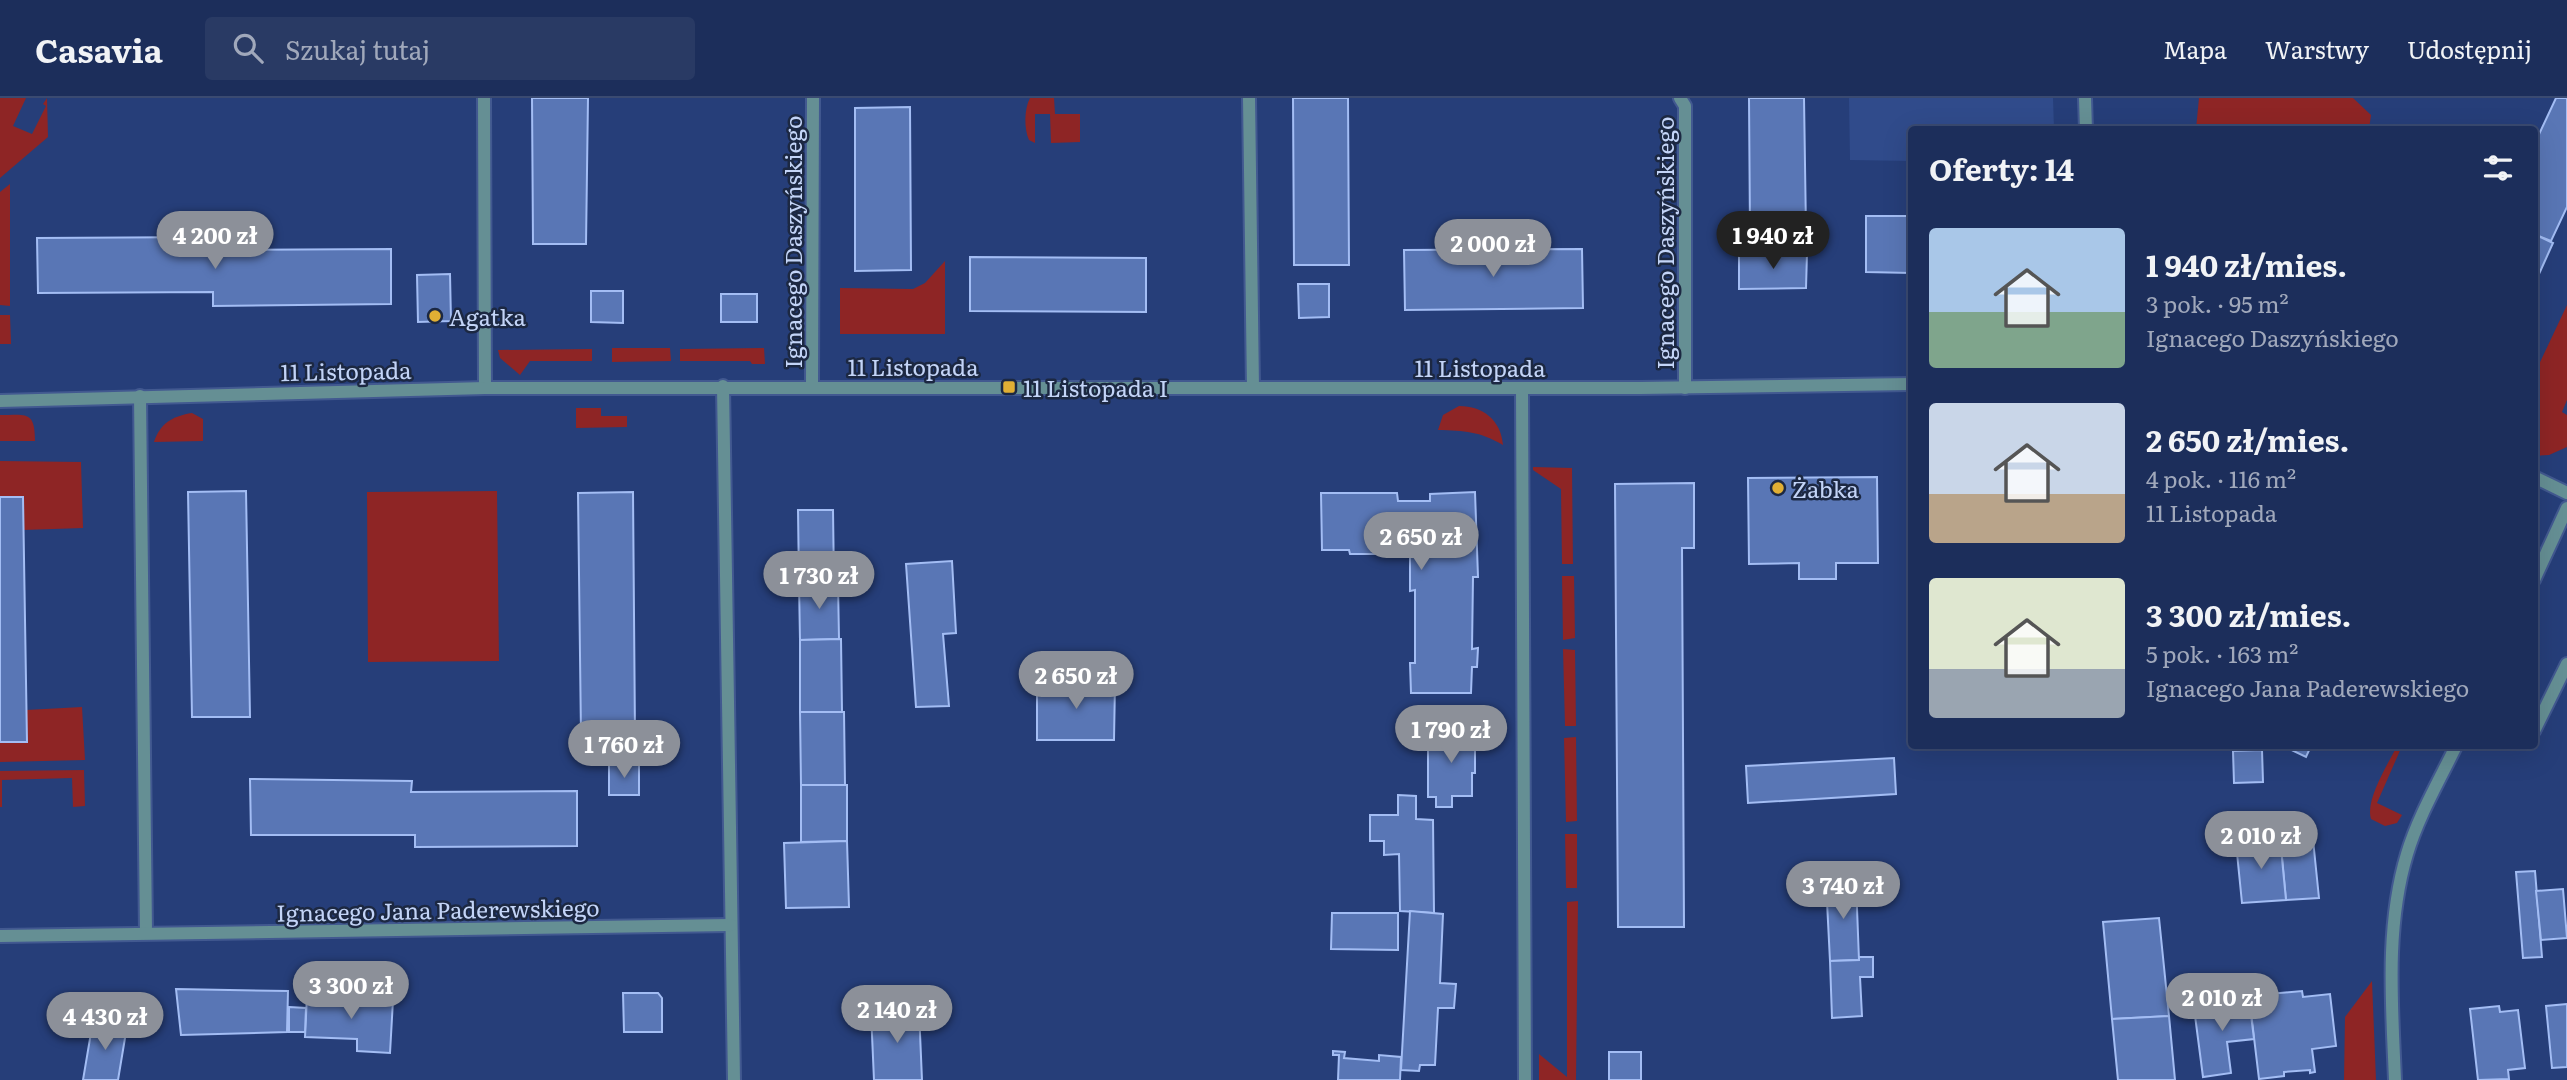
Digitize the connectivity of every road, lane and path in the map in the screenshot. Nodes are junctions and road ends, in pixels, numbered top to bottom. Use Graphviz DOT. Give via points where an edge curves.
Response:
graph roads {
  1 [pos="485,98"];
  2 [pos="813,98"];
  3 [pos="1249,98"];
  4 [pos="1680,98"];
  5 [pos="2085,98"];
  6 [pos="2085,126"];
  7 [pos="1908,384"];
  8 [pos="723,386"];
  9 [pos="813,386"];
  10 [pos="485,388"];
  11 [pos="1253,388"];
  12 [pos="1522,388"];
  13 [pos="1685,388"];
  14 [pos="140,396"];
  15 [pos="0,401"];
  16 [pos="2538,479"];
  17 [pos="2567,493"];
  18 [pos="2567,508"];
  19 [pos="2538,571"];
  20 [pos="2567,664"];
  21 [pos="2538,723"];
  22 [pos="2455,749"];
  23 [pos="732,925"];
  24 [pos="146,933"];
  25 [pos="0,936"];
  26 [pos="734,1080"];
  27 [pos="1525,1080"];
  28 [pos="2395,1080"];
  1 -- 10 [label="street"];
  2 -- 9 [label="street, Ignacego Daszyńskiego"];
  3 -- 11 [label="street"];
  4 -- 13 [label="street, Ignacego Daszyńskiego" via="1685,106"];
  5 -- 6 [label="street"];
  7 -- 13 [label="street, 11 Listopada"];
  8 -- 9 [label="street, 11 Listopada"];
  8 -- 10 [label="street, 11 Listopada"];
  8 -- 23 [label="street"];
  9 -- 11 [label="street, 11 Listopada"];
  10 -- 14 [label="street, 11 Listopada"];
  11 -- 12 [label="street, 11 Listopada"];
  12 -- 13 [label="street, 11 Listopada"];
  12 -- 27 [label="street"];
  14 -- 15 [label="street, 11 Listopada"];
  14 -- 24 [label="street"];
  16 -- 17 [label="street"];
  18 -- 19 [label="street"];
  20 -- 21 [label="street"];
  22 -- 28 [label="street" via="2418,826 2402,874 2391,970"];
  23 -- 24 [label="street, Ignacego Jana Paderewskiego"];
  23 -- 26 [label="street"];
  24 -- 25 [label="street, Ignacego Jana Paderewskiego"];
}
